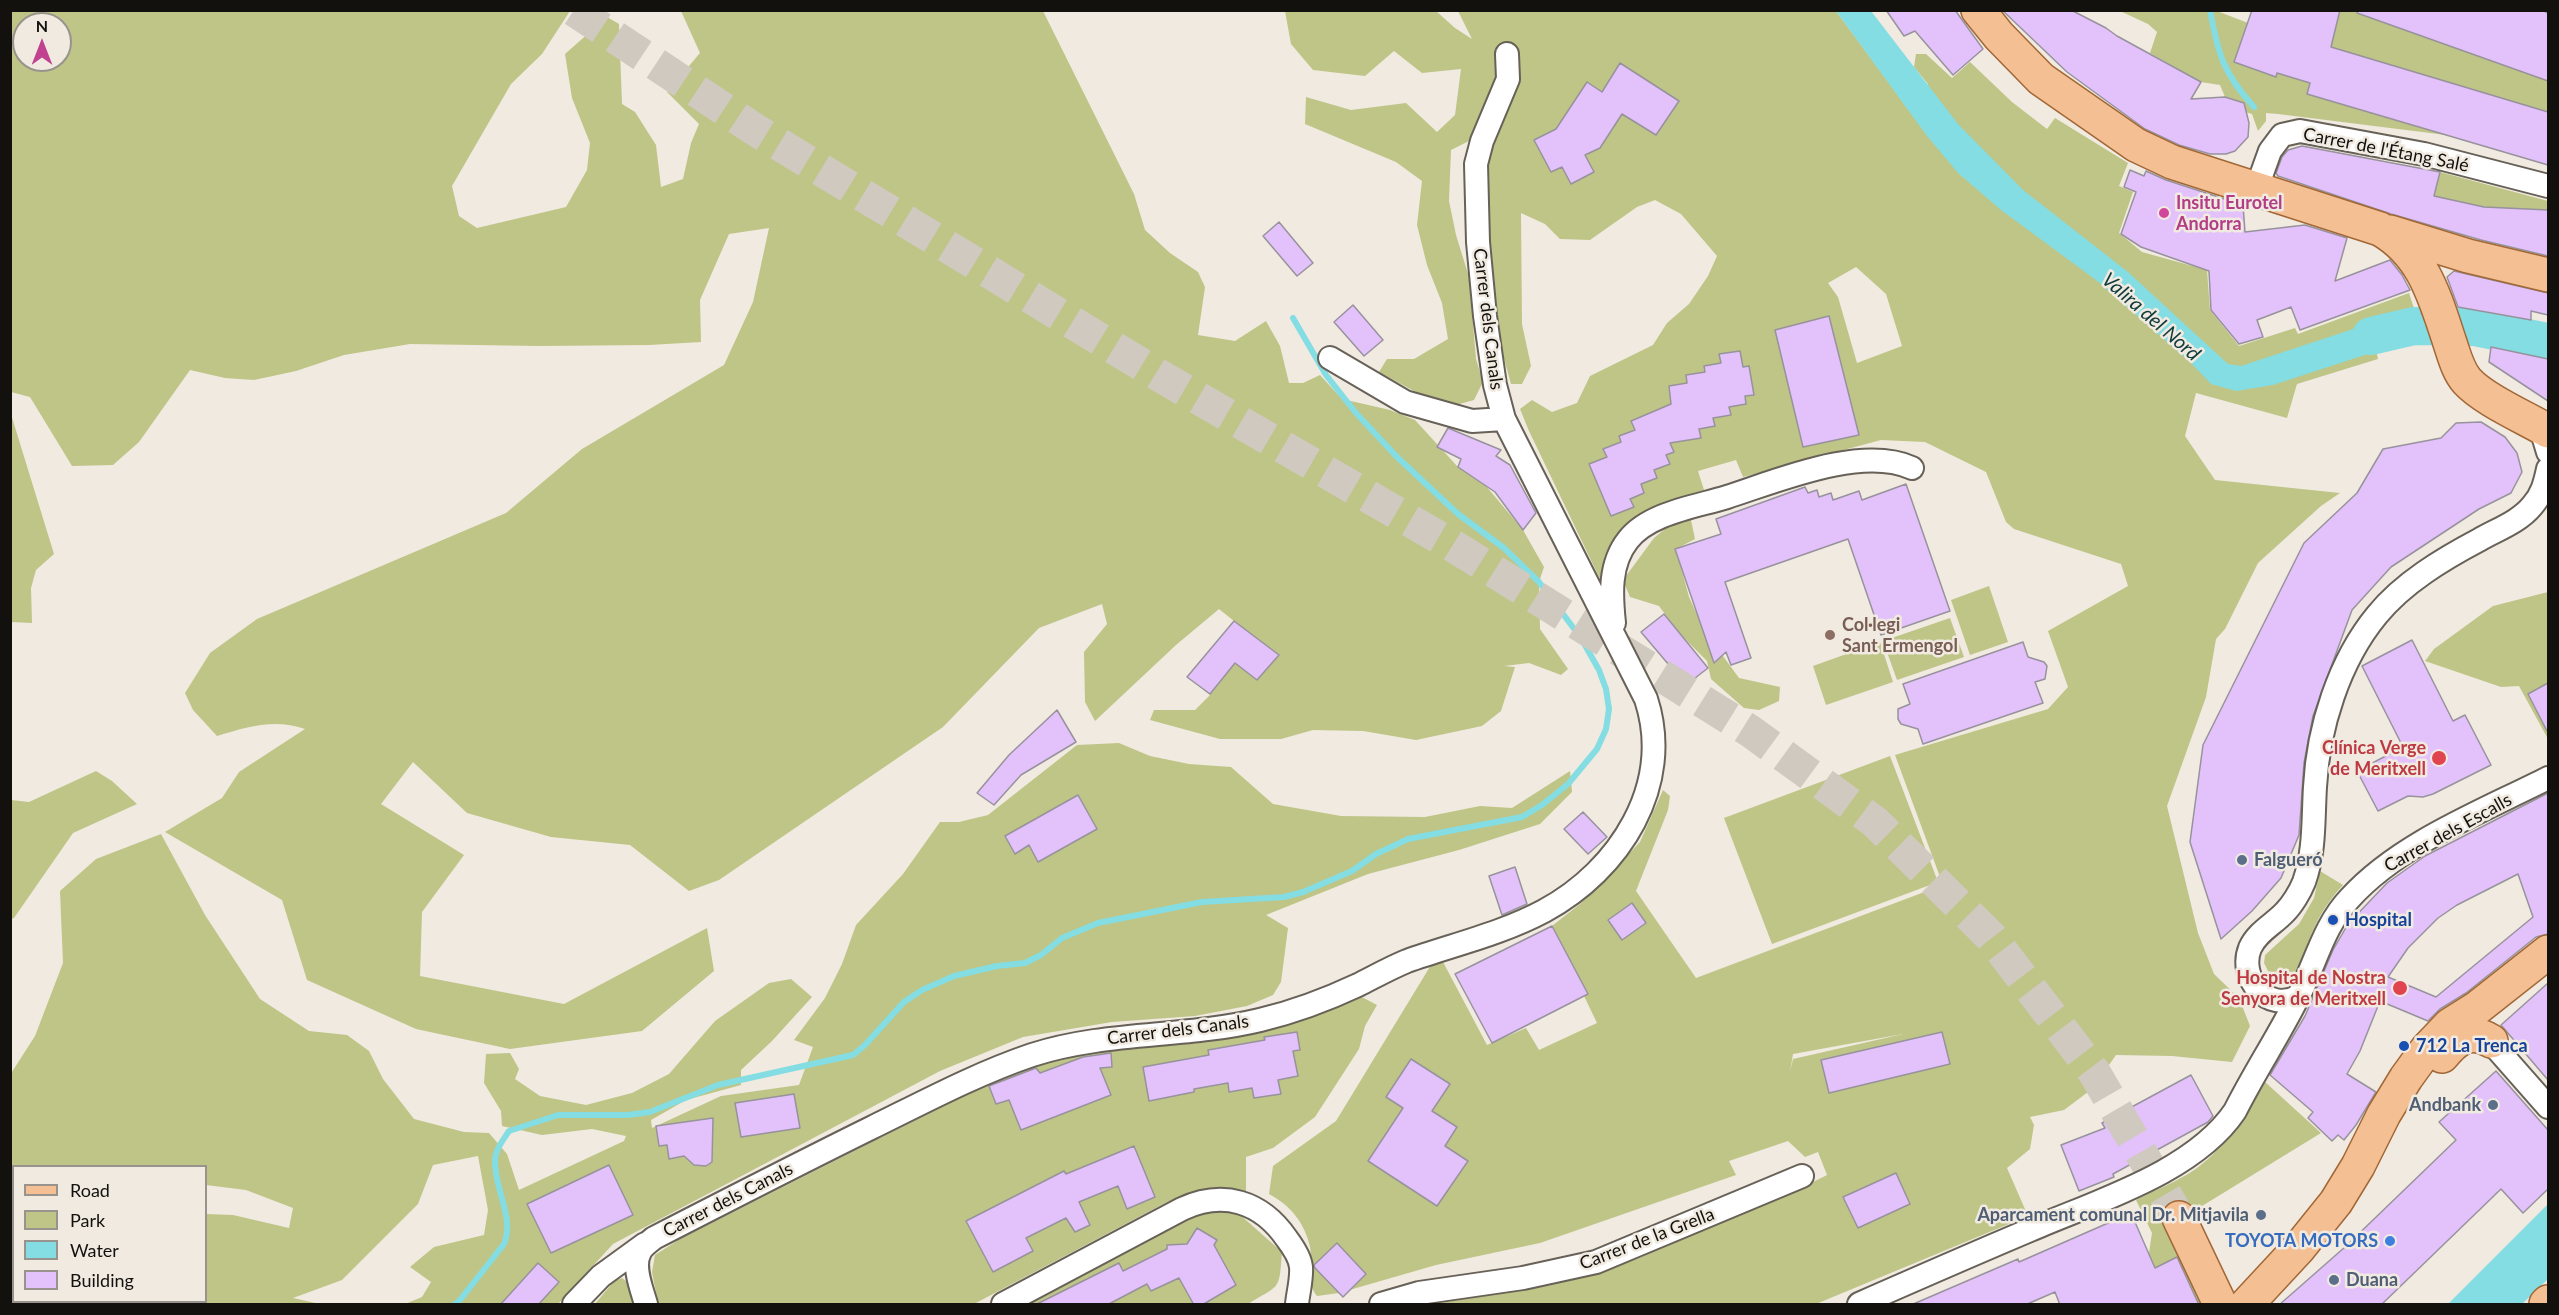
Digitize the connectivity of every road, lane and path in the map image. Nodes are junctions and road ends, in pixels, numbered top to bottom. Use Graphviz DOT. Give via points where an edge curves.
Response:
graph roads {
  1 [pos="1978,10"];
  2 [pos="1507,54"];
  3 [pos="2548,186"];
  4 [pos="2256,190"];
  5 [pos="2380,229"];
  6 [pos="2468,256"];
  7 [pos="2548,276"];
  8 [pos="2437,305"];
  9 [pos="1330,358"];
  10 [pos="1504,419"];
  11 [pos="2540,426"];
  12 [pos="2548,452"];
  13 [pos="1912,468"];
  14 [pos="2548,469"];
  15 [pos="1615,634"];
  16 [pos="2548,778"];
  17 [pos="2548,952"];
  18 [pos="2265,996"];
  19 [pos="2299,996"];
  20 [pos="2482,1026"];
  21 [pos="2249,1083"];
  22 [pos="2548,1107"];
  23 [pos="1802,1176"];
  24 [pos="2179,1218"];
  25 [pos="654,1238"];
  26 [pos="2245,1304"];
  27 [pos="574,1305"];
  28 [pos="646,1305"];
  29 [pos="1003,1305"];
  30 [pos="1297,1305"];
  31 [pos="1381,1305"];
  32 [pos="1859,1305"];
  1 -- 4 [label="main road" via="2041,79 2136,145 2172,162"];
  2 -- 10 [label="street, Carrer dels Canals" via="1508,79 1476,164 1485,316"];
  3 -- 4 [label="street, Carrer de l'Étang Salé" via="2424,154 2300,131 2282,135 2270,151"];
  4 -- 5 [label="main road"];
  5 -- 6 [label="main road"];
  5 -- 8 [label="main road" via="2408,249"];
  6 -- 7 [label="main road"];
  6 -- 8 [label="main road" via="2443,264 2433,280"];
  8 -- 11 [label="main road" via="2466,380"];
  9 -- 10 [label="street" via="1405,402 1472,421"];
  10 -- 15 [label="street, Carrer dels Canals"];
  11 -- 12 [label="street"];
  13 -- 15 [label="street, Carrer dels Canals" via="1896,461 1823,467 1791,474 1641,526 1627,541 1614,568 1611,595"];
  14 -- 18 [label="street" via="2540,495 2531,508 2437,564 2378,614 2356,645 2337,686 2319,748 2311,855 2303,882 2287,911 2250,948 2251,980"];
  15 -- 25 [label="street, Carrer dels Canals" via="1652,716 1655,747 1649,785 1637,819 1615,851 1584,883 1545,911 1404,963 1309,1006 1213,1028 1069,1044 1029,1056 958,1085"];
  16 -- 19 [label="street, Carrer dels Escalls" via="2429,839 2365,882 2333,920"];
  17 -- 20 [label="main road"];
  18 -- 19 [label="street" via="2276,1002 2289,1002"];
  18 -- 21 [label="street" via="2271,1011 2268,1041"];
  19 -- 21 [label="street, Carrer dels Escalls"];
  20 -- 22 [label="street"];
  20 -- 26 [label="main road" via="2450,1025 2427,1049 2384,1114 2337,1202"];
  21 -- 32 [label="street" via="2224,1127 2183,1161"];
  23 -- 31 [label="street, Carrer de la Grella" via="1596,1262 1523,1278 1419,1293"];
  24 -- 26 [label="main road"];
  25 -- 27 [label="street" via="601,1276"];
  25 -- 28 [label="street, Carrer dels Canals" via="640,1251 637,1261"];
  29 -- 30 [label="street" via="1198,1201 1222,1199 1246,1203 1263,1213 1285,1236 1301,1266"];
}
